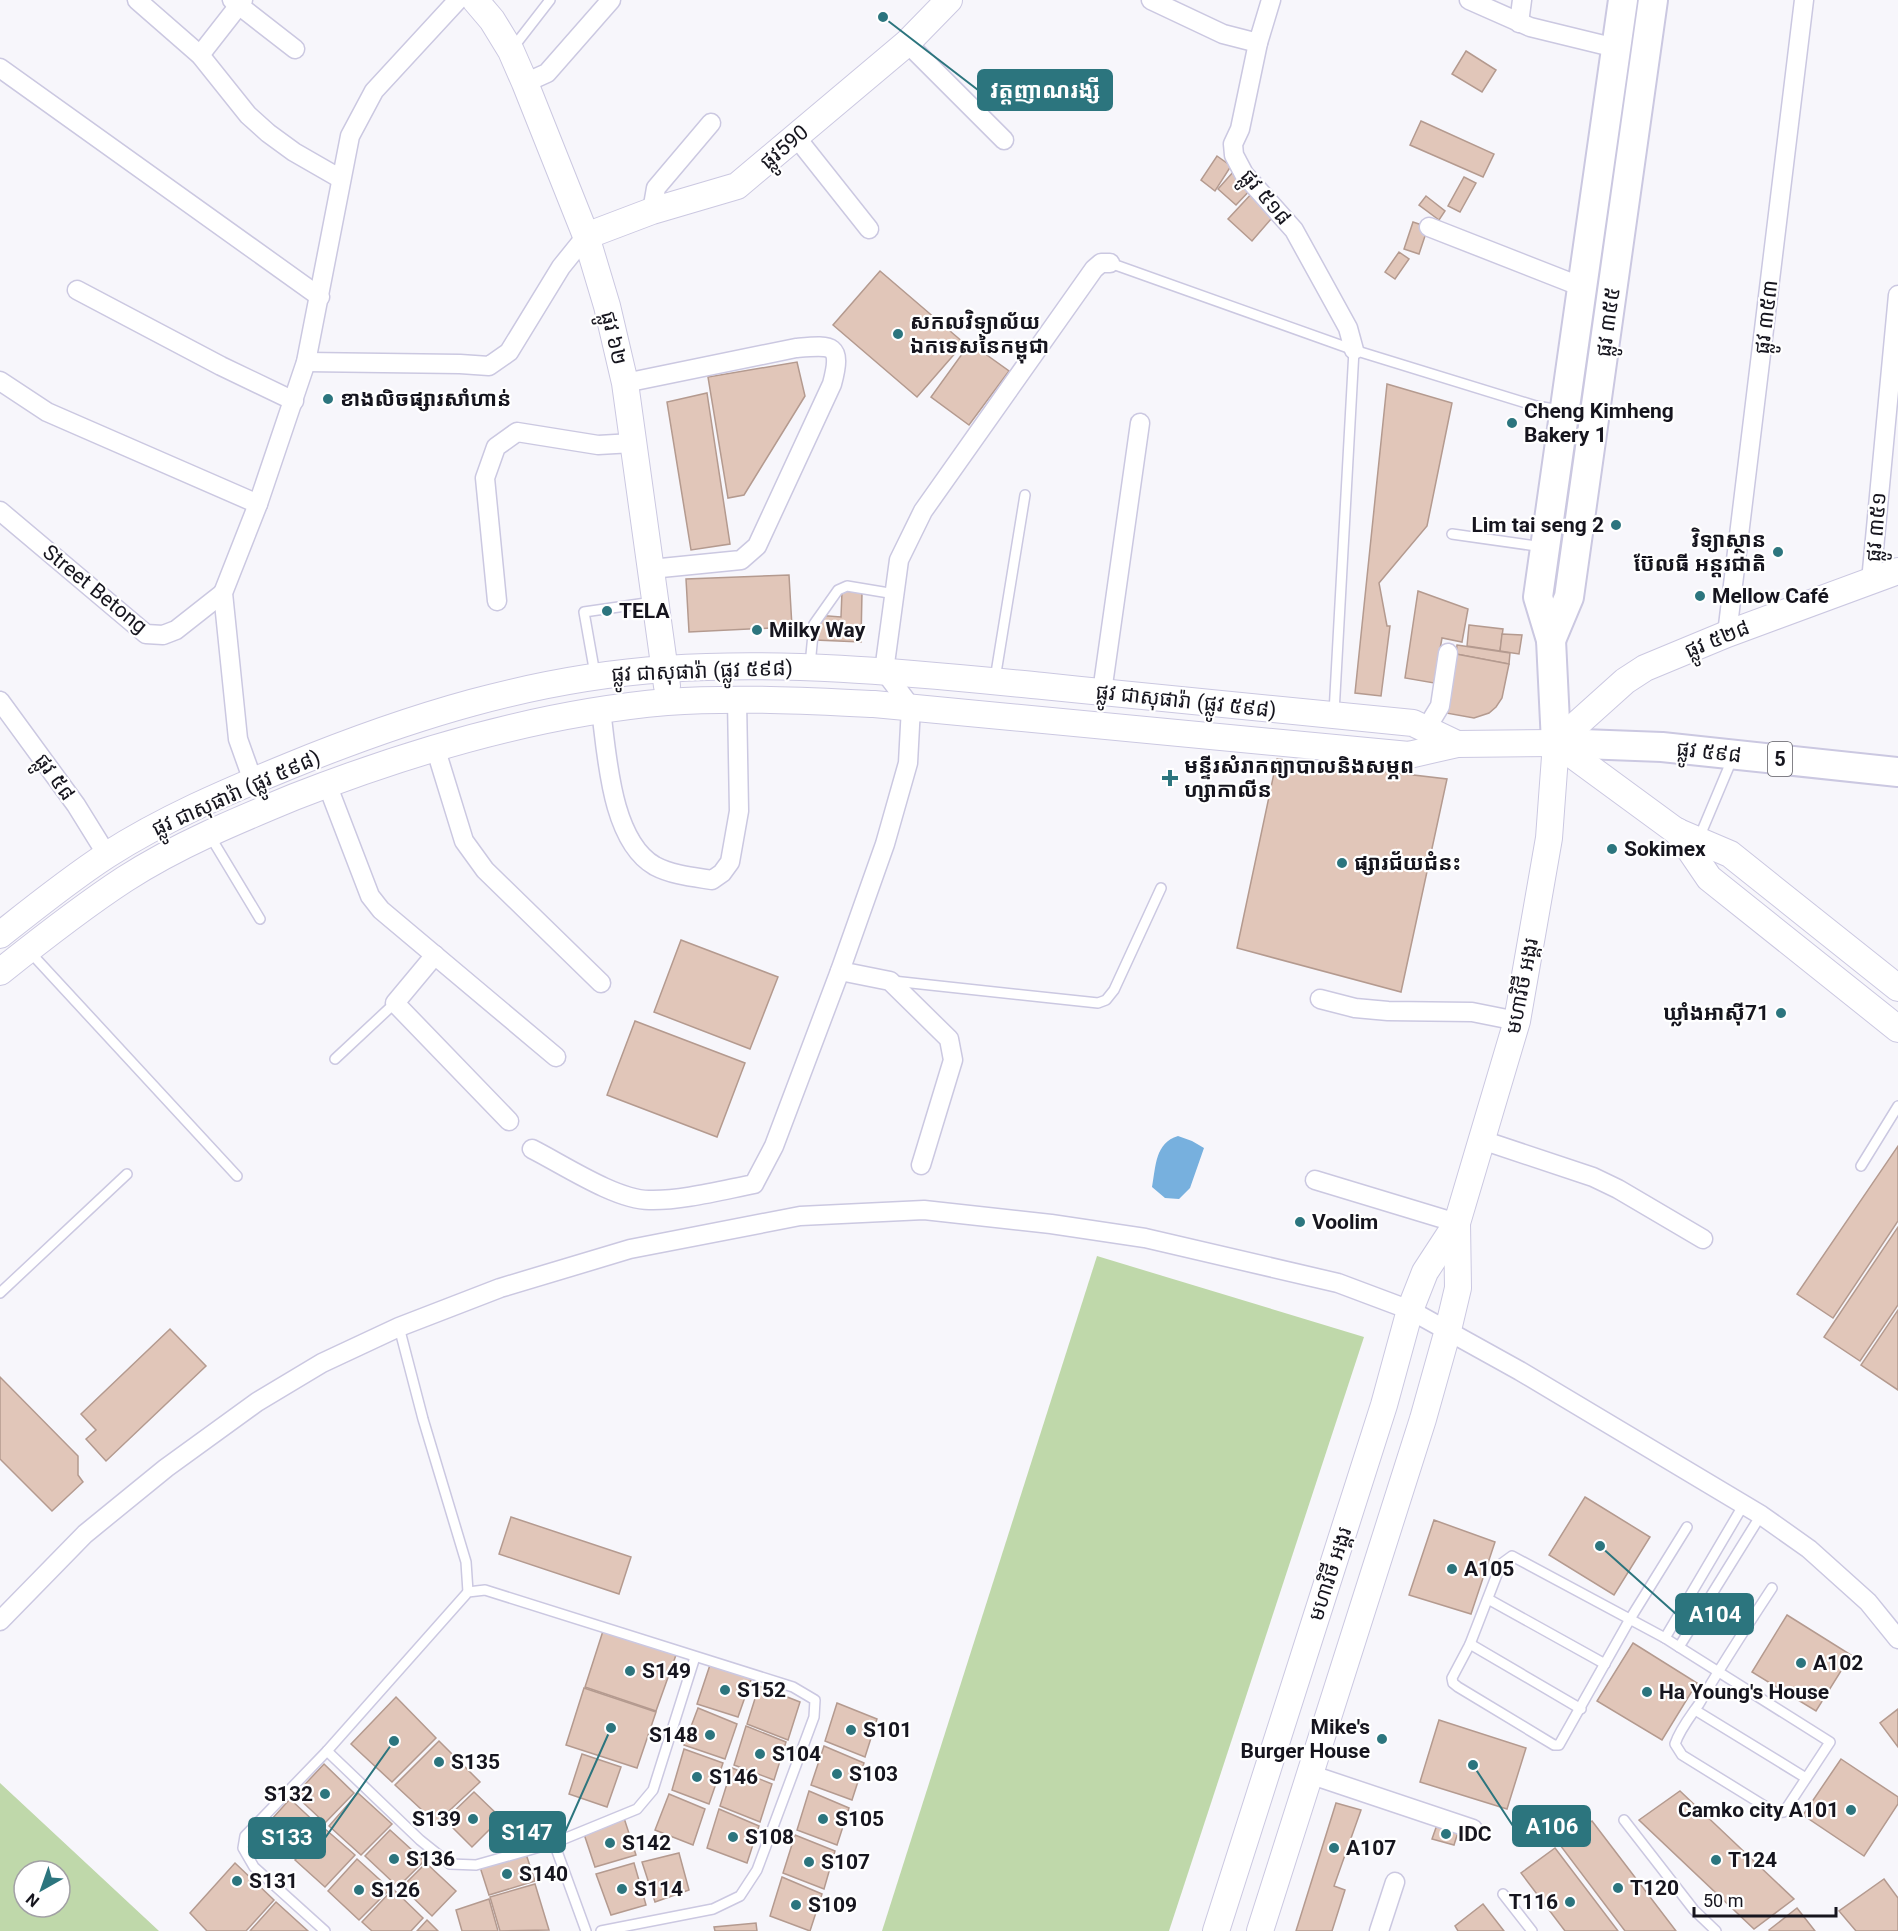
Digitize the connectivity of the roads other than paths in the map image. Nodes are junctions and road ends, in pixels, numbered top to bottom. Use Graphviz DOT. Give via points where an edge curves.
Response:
graph roads {
  1 [pos="137,0"];
  2 [pos="458,0"];
  3 [pos="475,0"];
  4 [pos="550,0"];
  5 [pos="611,0"];
  6 [pos="949,0"];
  7 [pos="1152,0"];
  8 [pos="1270,0"];
  9 [pos="1469,0"];
  10 [pos="1522,0"];
  11 [pos="1623,0"];
  12 [pos="1653,0"];
  13 [pos="1804,0"];
  14 [pos="237,2"];
  15 [pos="1519,23"];
  16 [pos="907,43"];
  17 [pos="1258,43"];
  18 [pos="1616,48"];
  19 [pos="295,49"];
  20 [pos="511,51"];
  21 [pos="200,55"];
  22 [pos="0,68"];
  23 [pos="525,83"];
  24 [pos="711,123"];
  25 [pos="796,137"];
  26 [pos="1004,140"];
  27 [pos="340,179"];
  28 [pos="652,211"];
  29 [pos="1429,227"];
  30 [pos="869,229"];
  31 [pos="585,236"];
  32 [pos="1110,263"];
  33 [pos="1582,287"];
  34 [pos="77,290"];
  35 [pos="1898,295"];
  36 [pos="320,297"];
  37 [pos="1354,351"];
  38 [pos="306,362"];
  39 [pos="0,381"];
  40 [pos="625,384"];
  41 [pos="294,401"];
  42 [pos="1564,410"];
  43 [pos="1140,423"];
  44 [pos="633,443"];
  45 [pos="1025,495"];
  46 [pos="258,504"];
  47 [pos="0,511"];
  48 [pos="1452,534"];
  49 [pos="1545,547"];
  50 [pos="651,569"];
  51 [pos="1898,571"];
  52 [pos="1871,581"];
  53 [pos="223,593"];
  54 [pos="895,594"];
  55 [pos="497,601"];
  56 [pos="656,602"];
  57 [pos="1727,634"];
  58 [pos="1551,640"];
  59 [pos="1448,653"];
  60 [pos="809,667"];
  61 [pos="665,669"];
  62 [pos="884,670"];
  63 [pos="596,676"];
  64 [pos="995,682"];
  65 [pos="1102,692"];
  66 [pos="737,700"];
  67 [pos="0,701"];
  68 [pos="668,702"];
  69 [pos="911,707"];
  70 [pos="601,710"];
  71 [pos="1334,715"];
  72 [pos="1426,729"];
  73 [pos="1556,743"];
  74 [pos="1457,744"];
  75 [pos="435,747"];
  76 [pos="1734,754"];
  77 [pos="1898,772"];
  78 [pos="253,781"];
  79 [pos="327,784"];
  80 [pos="208,834"];
  81 [pos="1688,836"];
  82 [pos="107,855"];
  83 [pos="1161,888"];
  84 [pos="260,919"];
  85 [pos="0,935"];
  86 [pos="28,950"];
  87 [pos="435,955"];
  88 [pos="840,971"];
  89 [pos="0,972"];
  90 [pos="890,981"];
  91 [pos="601,983"];
  92 [pos="1898,988"];
  93 [pos="1320,999"];
  94 [pos="395,1003"];
  95 [pos="1517,1021"];
  96 [pos="1898,1029"];
  97 [pos="556,1057"];
  98 [pos="335,1059"];
  99 [pos="1898,1106"];
  100 [pos="510,1121"];
  101 [pos="1482,1140"];
  102 [pos="532,1149"];
  103 [pos="921,1166"];
  104 [pos="1861,1166"];
  105 [pos="127,1174"];
  106 [pos="237,1176"];
  107 [pos="1315,1180"];
  108 [pos="1457,1223"];
  109 [pos="1703,1239"];
  110 [pos="0,1293"];
  111 [pos="1410,1310"];
  112 [pos="399,1327"];
  113 [pos="1448,1330"];
  114 [pos="1744,1504"];
  115 [pos="1761,1515"];
  116 [pos="1687,1527"];
  117 [pos="1772,1588"];
  118 [pos="468,1592"];
  119 [pos="1488,1599"];
  120 [pos="1630,1619"];
  121 [pos="0,1621"];
  122 [pos="1665,1638"];
  123 [pos="1898,1639"];
  124 [pos="1470,1644"];
  125 [pos="1679,1647"];
  126 [pos="695,1657"];
  127 [pos="1605,1664"];
  128 [pos="1719,1670"];
  129 [pos="1581,1709"];
  130 [pos="1695,1710"];
  131 [pos="327,1752"];
  132 [pos="1309,1774"];
  133 [pos="1806,1778"];
  134 [pos="1624,1820"];
  135 [pos="1473,1829"];
  136 [pos="554,1843"];
  137 [pos="1395,1882"];
  138 [pos="1503,1894"];
  139 [pos="325,1931"];
  140 [pos="586,1931"];
  141 [pos="601,1931"];
  142 [pos="1216,1931"];
  143 [pos="1260,1931"];
  144 [pos="1379,1931"];
  145 [pos="1532,1931"];
  146 [pos="1716,1931"];
  1 -- 21 [label="street"];
  2 -- 27 [label="street" via="374,91 350,136"];
  3 -- 20 [label="main road, ផ្លូវ ៦២"];
  4 -- 20 [label="lane"];
  5 -- 23 [label="street" via="547,73"];
  6 -- 16 [label="main road, ផ្លូវ590"];
  7 -- 17 [label="street" via="1223,34"];
  8 -- 17 [label="street, ផ្លូវ ៥១៨"];
  9 -- 15 [label="street"];
  10 -- 15 [label="street"];
  11 -- 18 [label="main road, ផ្លូវ ៣៥៥"];
  12 -- 58 [label="main road, ផ្លូវ ៣៥៥" via="1569,597"];
  13 -- 57 [label="street, ផ្លូវ ៣៥៣"];
  14 -- 19 [label="street"];
  14 -- 21 [label="street"];
  15 -- 18 [label="street"];
  16 -- 25 [label="main road, ផ្លូវ590"];
  16 -- 26 [label="street"];
  17 -- 37 [label="street, ផ្លូវ ៥១៨" via="1240,129 1233,144 1234,155 1244,174 1294,230 1348,328"];
  18 -- 33 [label="main road, ផ្លូវ ៣៥៥"];
  20 -- 23 [label="main road, ផ្លូវ ៦២"];
  21 -- 27 [label="street" via="248,115 268,133"];
  22 -- 36 [label="street"];
  23 -- 31 [label="main road, ផ្លូវ ៦២"];
  24 -- 28 [label="street" via="656,188"];
  25 -- 28 [label="main road, ផ្លូវ590" via="737,186"];
  25 -- 30 [label="street"];
  27 -- 36 [label="street"];
  28 -- 31 [label="main road, ផ្លូវ590"];
  29 -- 33 [label="street"];
  31 -- 38 [label="street" via="561,267 509,352 489,366"];
  31 -- 40 [label="main road, ផ្លូវ ៦២"];
  32 -- 37 [label="lane"];
  32 -- 54 [label="street" via="1101,263 1094,269 922,511 899,560"];
  33 -- 42 [label="main road, ផ្លូវ ៣៥៥"];
  34 -- 41 [label="street"];
  35 -- 52 [label="street, ផ្លូវ ៣៥១"];
  36 -- 38 [label="street"];
  37 -- 42 [label="lane" via="1536,406"];
  37 -- 71 [label="lane"];
  38 -- 41 [label="street"];
  39 -- 46 [label="street" via="47,411"];
  40 -- 44 [label="main road, ផ្លូវ ៦២"];
  40 -- 50 [label="street" via="824,345 836,353 838,362 832,384 757,546 741,560"];
  41 -- 46 [label="street"];
  42 -- 49 [label="main road, ផ្លូវ ៣៥៥"];
  43 -- 65 [label="street"];
  44 -- 50 [label="main road, ផ្លូវ ៦២"];
  44 -- 55 [label="street" via="598,445 516,432 496,447 485,478"];
  45 -- 64 [label="lane"];
  46 -- 53 [label="street"];
  47 -- 53 [label="street, Street Betong" via="146,634 163,635 176,630"];
  48 -- 49 [label="lane"];
  49 -- 58 [label="main road, ផ្លូវ ៣៥៥" via="1538,597"];
  50 -- 56 [label="main road, ផ្លូវ ៦២"];
  51 -- 52 [label="main road, ផ្លូវ ៥២៨"];
  52 -- 57 [label="main road, ផ្លូវ ៥២៨"];
  53 -- 78 [label="street" via="238,739"];
  54 -- 60 [label="lane" via="847,586 838,590 814,624"];
  54 -- 62 [label="street"];
  56 -- 61 [label="main road, ផ្លូវ ៦២"];
  56 -- 63 [label="lane" via="584,612"];
  57 -- 73 [label="main road, ផ្លូវ ៥២៨" via="1645,668"];
  58 -- 73 [label="main road, ផ្លូវ ៣៥៥"];
  59 -- 72 [label="street" via="1440,706"];
  60 -- 61 [label="main road, ផ្លូវ ជាសុផារ៉ា (ផ្លូវ ៥៩៨)"];
  60 -- 62 [label="main road, ផ្លូវ ជាសុផារ៉ា (ផ្លូវ ៥៩៨)"];
  61 -- 63 [label="main road, ផ្លូវ ជាសុផារ៉ា (ផ្លូវ ៥៩៨)"];
  61 -- 68 [label="main road, ផ្លូវ ៦២"];
  62 -- 64 [label="main road, ផ្លូវ ជាសុផារ៉ា (ផ្លូវ ៥៩៨)"];
  62 -- 69 [label="street"];
  63 -- 78 [label="main road, ផ្លូវ ជាសុផារ៉ា (ផ្លូវ ៥៩៨)" via="528,687 424,716"];
  64 -- 65 [label="main road, ផ្លូវ ជាសុផារ៉ា (ផ្លូវ ៥៩៨)"];
  65 -- 71 [label="main road, ផ្លូវ ជាសុផារ៉ា (ផ្លូវ ៥៩៨)"];
  66 -- 68 [label="main road, ផ្លូវ ជាសុផារ៉ា (ផ្លូវ ៥៩៨)"];
  66 -- 69 [label="main road, ផ្លូវ ជាសុផារ៉ា (ផ្លូវ ៥៩៨)"];
  66 -- 70 [label="street" via="739,811 730,862 712,880 679,875 654,865 627,837 608,764"];
  67 -- 82 [label="street, ផ្លូវ ៥៨" via="76,805"];
  68 -- 70 [label="main road, ផ្លូវ ជាសុផារ៉ា (ផ្លូវ ៥៩៨)"];
  69 -- 74 [label="main road, ផ្លូវ ជាសុផារ៉ា (ផ្លូវ ៥៩៨)" via="1409,755"];
  69 -- 88 [label="street" via="908,763 885,844"];
  70 -- 75 [label="main road, ផ្លូវ ជាសុផារ៉ា (ផ្លូវ ៥៩៨)" via="536,721"];
  71 -- 72 [label="main road, ផ្លូវ ជាសុផារ៉ា (ផ្លូវ ៥៩៨)" via="1413,723"];
  72 -- 74 [label="main road, ផ្លូវ ជាសុផារ៉ា (ផ្លូវ ៥៩៨)"];
  73 -- 74 [label="main road, ផ្លូវ ជាសុផារ៉ា (ផ្លូវ ៥៩៨)"];
  73 -- 76 [label="main road, ផ្លូវ ៥៩៨ / 5"];
  73 -- 81 [label="main road"];
  73 -- 95 [label="main road, មហាវិថី អង្គរ" via="1549,838"];
  75 -- 79 [label="main road, ផ្លូវ ជាសុផារ៉ា (ផ្លូវ ៥៩៨)"];
  75 -- 91 [label="street" via="464,841 485,870"];
  76 -- 77 [label="main road, ផ្លូវ ៥៩៨ / 5"];
  76 -- 81 [label="lane"];
  78 -- 82 [label="main road, ផ្លូវ ជាសុផារ៉ា (ផ្លូវ ៥៩៨)" via="164,822"];
  79 -- 80 [label="main road, ផ្លូវ ជាសុផារ៉ា (ផ្លូវ ៥៩៨)"];
  79 -- 87 [label="street" via="370,896"];
  80 -- 84 [label="lane"];
  80 -- 86 [label="main road, ផ្លូវ ជាសុផារ៉ា (ផ្លូវ ៥៩៨)" via="124,880"];
  81 -- 92 [label="main road" via="1730,854"];
  81 -- 96 [label="main road" via="1709,878"];
  82 -- 85 [label="main road, ផ្លូវ ជាសុផារ៉ា (ផ្លូវ ៥៩៨)"];
  83 -- 90 [label="lane" via="1114,990 1098,1003"];
  86 -- 89 [label="main road, ផ្លូវ ជាសុផារ៉ា (ផ្លូវ ៥៩៨)"];
  86 -- 106 [label="lane"];
  87 -- 94 [label="street"];
  87 -- 97 [label="street"];
  88 -- 90 [label="street"];
  88 -- 102 [label="street" via="774,1146 754,1184 648,1201 619,1194"];
  90 -- 103 [label="street" via="949,1039 953,1060"];
  93 -- 95 [label="street" via="1355,1008 1472,1012"];
  94 -- 98 [label="lane"];
  94 -- 100 [label="street"];
  95 -- 101 [label="main road, មហាវិថី អង្គរ"];
  99 -- 104 [label="lane"];
  101 -- 108 [label="main road, មហាវិថី អង្គរ"];
  101 -- 109 [label="street" via="1593,1177"];
  105 -- 110 [label="lane"];
  107 -- 108 [label="street"];
  108 -- 111 [label="main road, មហាវិថី អង្គរ" via="1425,1272"];
  108 -- 113 [label="main road, មហាវិថី អង្គរ" via="1458,1288"];
  111 -- 112 [label="street" via="1338,1283 1145,1238 924,1210 800,1216 630,1249 500,1288"];
  111 -- 113 [label="street"];
  111 -- 142 [label="main road, មហាវិថី អង្គរ" via="1384,1405"];
  112 -- 118 [label="lane" via="466,1562"];
  112 -- 121 [label="street" via="322,1363 257,1402 166,1468 85,1534"];
  113 -- 114 [label="street"];
  113 -- 132 [label="main road, មហាវិថី អង្គរ"];
  114 -- 115 [label="street"];
  114 -- 122 [label="lane"];
  115 -- 123 [label="street" via="1809,1548 1869,1602"];
  115 -- 125 [label="lane"];
  116 -- 120 [label="lane"];
  117 -- 128 [label="lane"];
  118 -- 126 [label="lane" via="485,1590"];
  118 -- 131 [label="lane"];
  119 -- 120 [label="lane" via="1501,1564 1512,1556"];
  119 -- 124 [label="lane"];
  119 -- 127 [label="lane"];
  120 -- 122 [label="lane"];
  120 -- 127 [label="lane"];
  122 -- 125 [label="lane"];
  124 -- 129 [label="lane"];
  124 -- 129 [label="lane" via="1453,1683 1554,1745 1559,1745"];
  125 -- 128 [label="lane"];
  126 -- 136 [label="lane" via="653,1790 637,1809"];
  126 -- 141 [label="lane" via="793,1687 815,1700 814,1717 757,1870 740,1896 713,1909"];
  127 -- 129 [label="lane"];
  128 -- 130 [label="lane"];
  128 -- 133 [label="lane" via="1830,1742"];
  130 -- 133 [label="lane"];
  130 -- 133 [label="lane" via="1678,1734 1676,1744 1682,1755 1766,1808 1784,1812"];
  131 -- 136 [label="lane" via="450,1864 476,1864"];
  131 -- 139 [label="lane" via="245,1836 243,1848 254,1867"];
  132 -- 135 [label="street"];
  132 -- 143 [label="main road, មហាវិថី អង្គរ"];
  134 -- 146 [label="lane" via="1694,1910"];
  136 -- 140 [label="lane"];
  137 -- 144 [label="street"];
  138 -- 145 [label="lane"];
}
